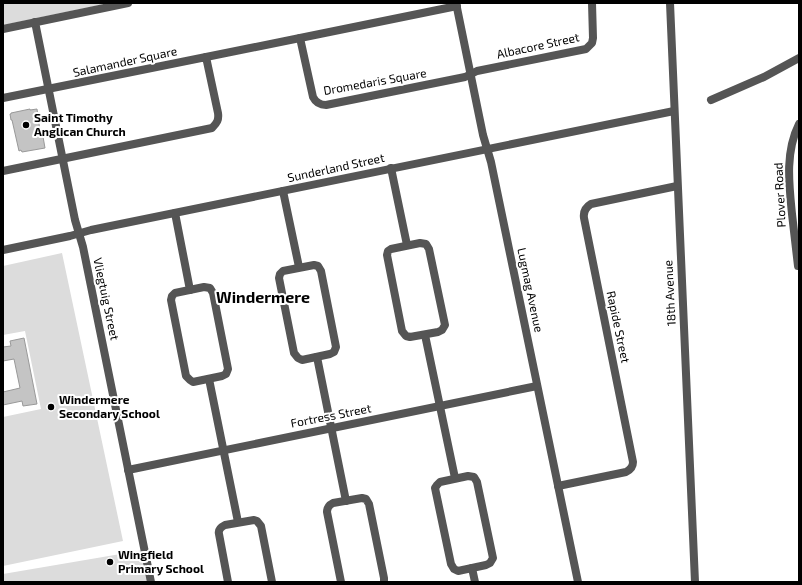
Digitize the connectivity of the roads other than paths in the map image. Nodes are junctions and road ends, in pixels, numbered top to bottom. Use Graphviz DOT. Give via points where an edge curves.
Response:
graph roads {
  1 [pos="128,3"];
  2 [pos="592,3"];
  3 [pos="670,3"];
  4 [pos="456,4"];
  5 [pos="34,22"];
  6 [pos="3,29"];
  7 [pos="300,38"];
  8 [pos="206,57"];
  9 [pos="799,58"];
  10 [pos="471,74"];
  11 [pos="48,90"];
  12 [pos="3,98"];
  13 [pos="711,100"];
  14 [pos="674,111"];
  15 [pos="799,124"];
  16 [pos="487,149"];
  17 [pos="62,159"];
  18 [pos="392,168"];
  19 [pos="3,171"];
  20 [pos="677,186"];
  21 [pos="283,191"];
  22 [pos="175,213"];
  23 [pos="79,234"];
  24 [pos="407,245"];
  25 [pos="3,250"];
  26 [pos="798,266"];
  27 [pos="298,268"];
  28 [pos="190,290"];
  29 [pos="425,335"];
  30 [pos="317,357"];
  31 [pos="209,379"];
  32 [pos="537,386"];
  33 [pos="440,406"];
  34 [pos="332,428"];
  35 [pos="223,450"];
  36 [pos="128,470"];
  37 [pos="455,478"];
  38 [pos="558,486"];
  39 [pos="346,500"];
  40 [pos="238,522"];
  41 [pos="472,568"];
  42 [pos="151,582"];
  43 [pos="228,582"];
  44 [pos="272,582"];
  45 [pos="341,582"];
  46 [pos="384,582"];
  47 [pos="475,582"];
  48 [pos="578,582"];
  49 [pos="695,582"];
  1 -- 5 [label="street"];
  2 -- 10 [label="street, Albacore Street" via="593,41 586,49"];
  3 -- 14 [label="street, 18th Avenue"];
  4 -- 7 [label="street"];
  4 -- 10 [label="street, Lugmag Avenue"];
  5 -- 6 [label="street"];
  5 -- 11 [label="street, Vliegtuig Street"];
  7 -- 8 [label="street, Salamander Square"];
  7 -- 10 [label="street, Dromedaris Square" via="313,97 322,105"];
  8 -- 11 [label="street, Salamander Square"];
  8 -- 17 [label="street" via="218,113 217,123 212,128"];
  9 -- 13 [label="street" via="764,77"];
  10 -- 16 [label="street, Lugmag Avenue"];
  11 -- 12 [label="street, Salamander Square"];
  11 -- 17 [label="street, Vliegtuig Street"];
  14 -- 16 [label="street, Sunderland Street"];
  14 -- 20 [label="street, 18th Avenue"];
  15 -- 26 [label="street, Plover Road" via="792,142 789,173"];
  16 -- 18 [label="street, Sunderland Street"];
  16 -- 32 [label="street, Lugmag Avenue" via="492,162"];
  17 -- 19 [label="street"];
  17 -- 23 [label="street, Vliegtuig Street"];
  18 -- 21 [label="street, Sunderland Street"];
  18 -- 24 [label="street"];
  20 -- 38 [label="street, Rapide Street" via="591,204 584,212 633,462 630,470 626,472"];
  20 -- 49 [label="street, 18th Avenue"];
  21 -- 22 [label="street, Sunderland Street"];
  21 -- 27 [label="street"];
  22 -- 23 [label="street, Sunderland Street"];
  22 -- 28 [label="street"];
  23 -- 25 [label="street, Sunderland Street"];
  23 -- 36 [label="street, Vliegtuig Street"];
  24 -- 29 [label="street" via="422,243 429,247 444,327 440,331"];
  24 -- 29 [label="street" via="392,249 387,257 403,333 410,337"];
  27 -- 30 [label="street" via="283,271 279,278 291,339 294,353 298,358 304,360"];
  27 -- 30 [label="street" via="314,265 321,271 336,347 332,353"];
  28 -- 31 [label="street" via="175,293 171,300 186,376 193,382"];
  28 -- 31 [label="street" via="206,287 213,293 228,369 224,376"];
  29 -- 33 [label="street"];
  30 -- 34 [label="street"];
  31 -- 35 [label="street"];
  32 -- 33 [label="street, Fortress Street"];
  32 -- 38 [label="street, Lugmag Avenue"];
  33 -- 34 [label="street, Fortress Street"];
  33 -- 37 [label="street"];
  34 -- 35 [label="street, Fortress Street"];
  34 -- 39 [label="street"];
  35 -- 36 [label="street, Fortress Street"];
  35 -- 40 [label="street"];
  36 -- 42 [label="street, Vliegtuig Street"];
  37 -- 41 [label="street" via="440,482 435,490 451,566 458,571"];
  37 -- 41 [label="street" via="470,476 477,480 493,556 488,564"];
  38 -- 48 [label="street, Lugmag Avenue"];
  39 -- 45 [label="street" via="331,504 327,510"];
  39 -- 46 [label="street" via="362,498 368,502"];
  40 -- 43 [label="street" via="223,526 219,532"];
  40 -- 44 [label="street" via="254,520 260,524"];
  41 -- 47 [label="street"];
}
